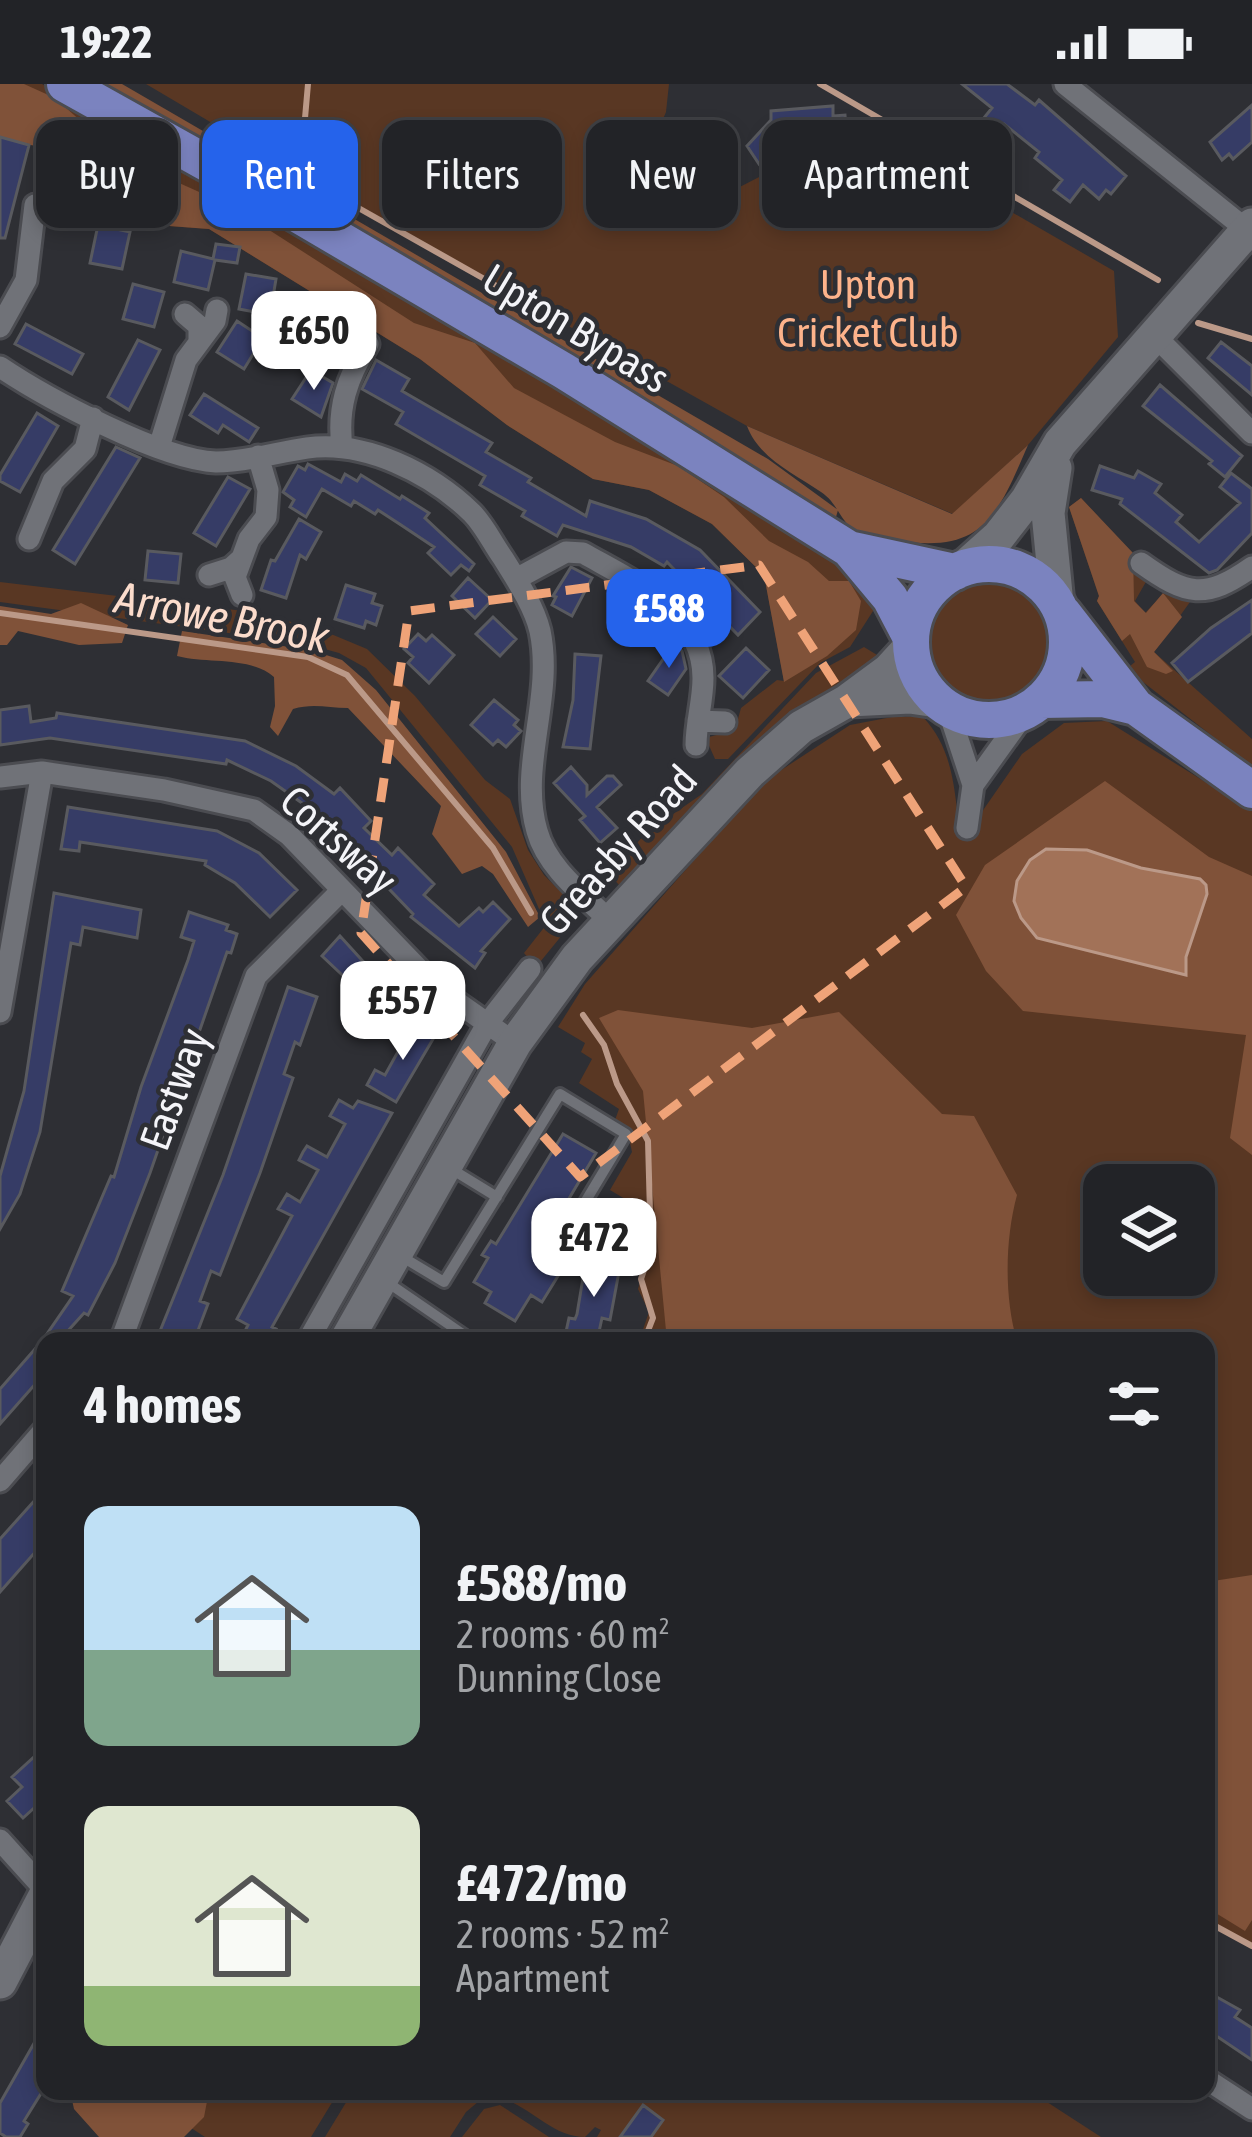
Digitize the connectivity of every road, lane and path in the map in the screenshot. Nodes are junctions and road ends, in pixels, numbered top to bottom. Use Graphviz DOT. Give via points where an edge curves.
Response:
graph roads {
  1 [pos="65,84"];
  2 [pos="1065,84"];
  3 [pos="35,205"];
  4 [pos="1249,228"];
  5 [pos="217,310"];
  6 [pos="185,314"];
  7 [pos="0,327"];
  8 [pos="1154,335"];
  9 [pos="199,341"];
  10 [pos="368,344"];
  11 [pos="0,367"];
  12 [pos="93,418"];
  13 [pos="1252,433"];
  14 [pos="1060,443"];
  15 [pos="159,447"];
  16 [pos="342,447"];
  17 [pos="258,456"];
  18 [pos="29,539"];
  19 [pos="849,550"];
  20 [pos="242,558"];
  21 [pos="1142,563"];
  22 [pos="1252,567"];
  23 [pos="959,571"];
  24 [pos="209,575"];
  25 [pos="516,579"];
  26 [pos="242,595"];
  27 [pos="1059,607"];
  28 [pos="911,642"];
  29 [pos="847,701"];
  30 [pos="943,705"];
  31 [pos="1034,705"];
  32 [pos="1136,707"];
  33 [pos="698,721"];
  34 [pos="725,722"];
  35 [pos="696,746"];
  36 [pos="42,772"];
  37 [pos="0,778"];
  38 [pos="973,785"];
  39 [pos="1252,790"];
  40 [pos="967,828"];
  41 [pos="341,890"];
  42 [pos="611,922"];
  43 [pos="530,969"];
  44 [pos="0,1012"];
  45 [pos="501,1033"];
  46 [pos="446,1165"];
  47 [pos="496,1197"];
  48 [pos="564,1237"];
  49 [pos="388,1265"];
  50 [pos="124,1332"];
  51 [pos="314,1332"];
  52 [pos="351,1332"];
  53 [pos="463,1332"];
  54 [pos="36,1439"];
  55 [pos="0,1481"];
  56 [pos="0,1840"];
  57 [pos="36,1882"];
  58 [pos="36,1911"];
  59 [pos="0,1982"];
  60 [pos="1215,2085"];
  61 [pos="1252,2109"];
  1 -- 19 [label="main road, Upton Bypass" via="564,371"];
  2 -- 4 [label="street"];
  3 -- 7 [label="street" via="26,280"];
  4 -- 8 [label="main road"];
  5 -- 9 [label="street"];
  6 -- 9 [label="street" via="199,326"];
  8 -- 13 [label="street"];
  8 -- 14 [label="main road"];
  9 -- 15 [label="street"];
  10 -- 16 [label="street" via="347,383 338,420"];
  11 -- 12 [label="street"];
  12 -- 15 [label="street"];
  12 -- 18 [label="street" via="85,449 53,481"];
  14 -- 23 [label="main road" via="1013,518"];
  14 -- 27 [label="main road" via="1048,513"];
  15 -- 17 [label="street" via="215,462"];
  16 -- 17 [label="street"];
  16 -- 25 [label="street" via="416,472 474,514"];
  17 -- 20 [label="street" via="266,517"];
  19 -- 23 [label="main road, Upton Bypass"];
  19 -- 28 [label="main road, Upton Bypass" via="890,598"];
  20 -- 24 [label="street"];
  20 -- 26 [label="street" via="235,577"];
  21 -- 22 [label="street" via="1183,589 1206,592"];
  23 -- 27 [label="main road" via="1006,566"];
  23 -- 28 [label="main road" via="924,600"];
  25 -- 33 [label="street" via="566,552 583,553 668,606 699,653"];
  25 -- 42 [label="street" via="540,630 543,688 530,791 537,835 560,872"];
  27 -- 31 [label="main road" via="1066,658"];
  27 -- 32 [label="main road"];
  28 -- 29 [label="main road, Greasby Road"];
  28 -- 30 [label="main road" via="919,676"];
  29 -- 30 [label="main road, Greasby Road" via="910,697"];
  29 -- 42 [label="main road, Greasby Road" via="801,727 750,772"];
  30 -- 31 [label="main road" via="988,720"];
  30 -- 38 [label="street"];
  31 -- 32 [label="main road" via="1102,699"];
  31 -- 38 [label="street"];
  32 -- 39 [label="main road"];
  33 -- 34 [label="street"];
  33 -- 35 [label="street"];
  36 -- 37 [label="street, Cortsway"];
  36 -- 41 [label="street, Cortsway" via="254,810"];
  36 -- 44 [label="street"];
  38 -- 40 [label="street"];
  41 -- 45 [label="street, Cortsway" via="437,988"];
  41 -- 50 [label="street, Eastway" via="256,976"];
  42 -- 45 [label="main road, Greasby Road"];
  43 -- 45 [label="street, Greasby Road"];
  45 -- 46 [label="main road, Greasby Road"];
  45 -- 51 [label="street, Greasby Road"];
  46 -- 47 [label="lane"];
  46 -- 49 [label="main road, Greasby Road"];
  47 -- 48 [label="lane" via="560,1094 626,1134"];
  47 -- 49 [label="lane" via="444,1282"];
  49 -- 52 [label="main road, Greasby Road"];
  49 -- 53 [label="lane"];
  54 -- 55 [label="street"];
  56 -- 57 [label="street"];
  58 -- 59 [label="main road"];
  60 -- 61 [label="street"];
}
